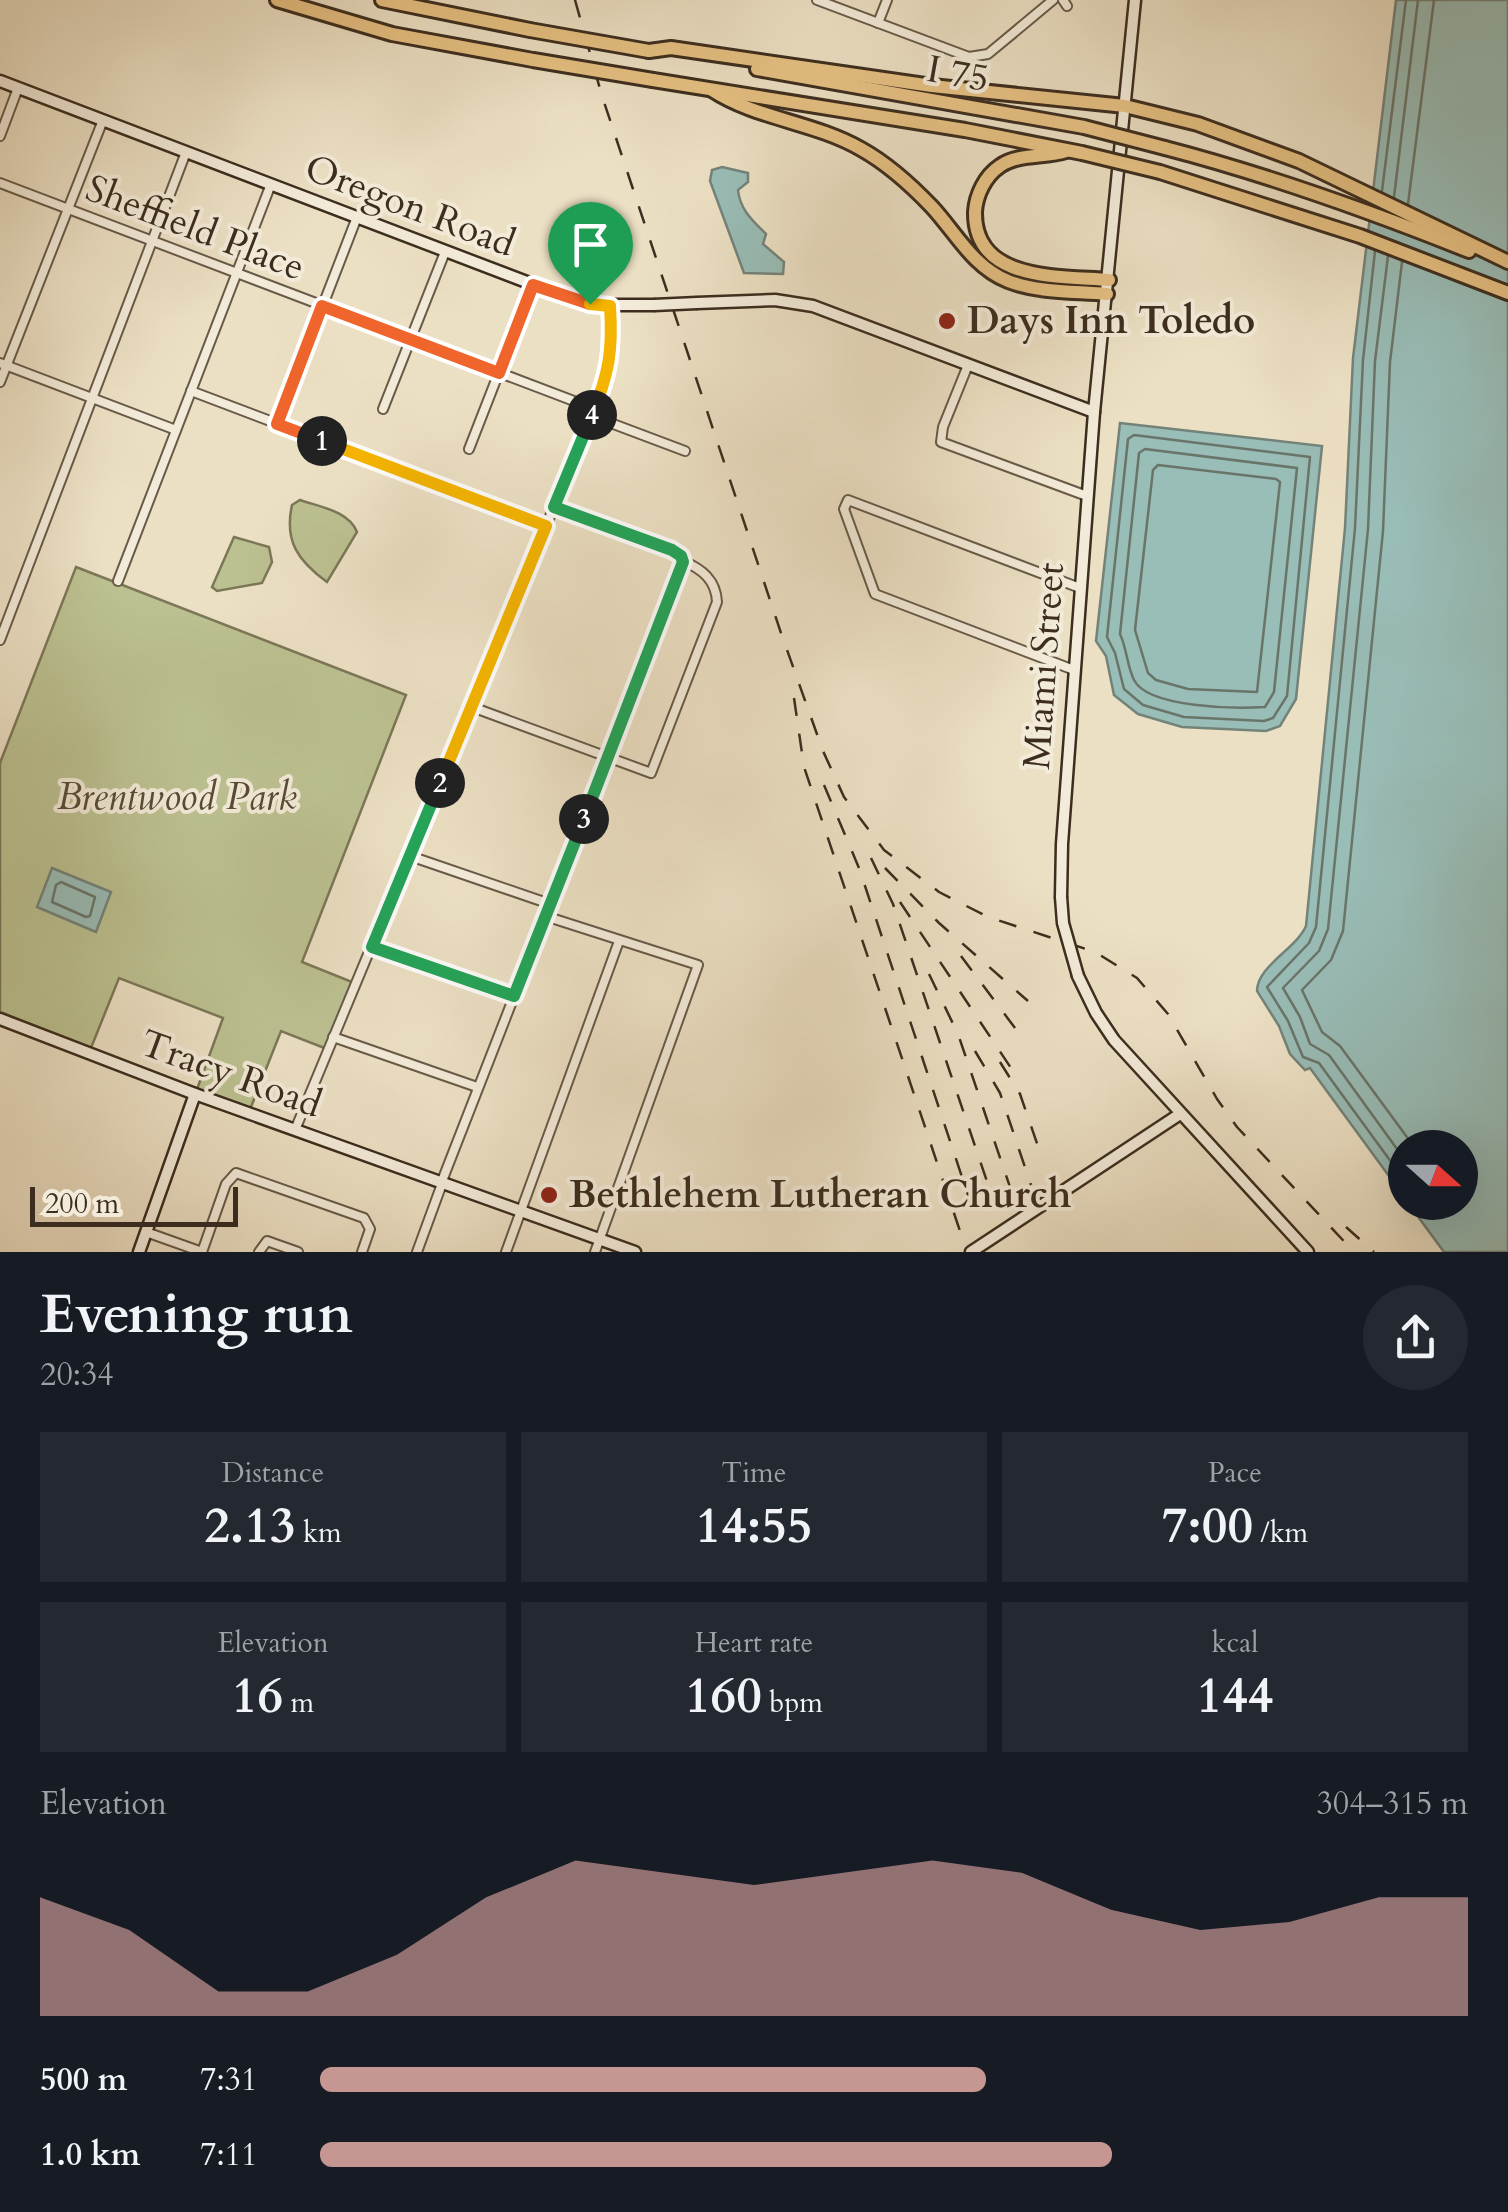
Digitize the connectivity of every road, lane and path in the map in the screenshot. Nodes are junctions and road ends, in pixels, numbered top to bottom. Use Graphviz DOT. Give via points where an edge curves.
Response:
graph roads {
  1 [pos="278,0"];
  2 [pos="382,0"];
  3 [pos="817,0"];
  4 [pos="887,0"];
  5 [pos="1053,0"];
  6 [pos="1135,0"];
  7 [pos="878,23"];
  8 [pos="650,51"];
  9 [pos="0,82"];
  10 [pos="18,88"];
  11 [pos="712,90"];
  12 [pos="1125,106"];
  13 [pos="103,120"];
  14 [pos="0,136"];
  15 [pos="1075,151"];
  16 [pos="186,152"];
  17 [pos="0,183"];
  18 [pos="271,184"];
  19 [pos="68,209"];
  20 [pos="356,217"];
  21 [pos="152,241"];
  22 [pos="445,252"];
  23 [pos="1508,264"];
  24 [pos="237,273"];
  25 [pos="533,285"];
  26 [pos="1108,287"];
  27 [pos="1508,294"];
  28 [pos="322,306"];
  29 [pos="610,306"];
  30 [pos="411,340"];
  31 [pos="3,365"];
  32 [pos="968,365"];
  33 [pos="499,373"];
  34 [pos="0,382"];
  35 [pos="192,391"];
  36 [pos="91,398"];
  37 [pos="383,409"];
  38 [pos="593,412"];
  39 [pos="1094,412"];
  40 [pos="277,424"];
  41 [pos="176,430"];
  42 [pos="469,450"];
  43 [pos="684,451"];
  44 [pos="1087,496"];
  45 [pos="554,507"];
  46 [pos="546,526"];
  47 [pos="683,560"];
  48 [pos="118,581"];
  49 [pos="1080,588"];
  50 [pos="0,640"];
  51 [pos="1074,670"];
  52 [pos="472,706"];
  53 [pos="608,758"];
  54 [pos="410,856"];
  55 [pos="550,904"];
  56 [pos="546,916"];
  57 [pos="620,941"];
  58 [pos="372,947"];
  59 [pos="514,996"];
  60 [pos="0,1019"];
  61 [pos="333,1037"];
  62 [pos="478,1088"];
  63 [pos="195,1094"];
  64 [pos="1180,1114"];
  65 [pos="295,1130"];
  66 [pos="442,1181"];
  67 [pos="521,1210"];
  68 [pos="146,1232"];
  69 [pos="600,1239"];
  70 [pos="139,1252"];
  71 [pos="202,1252"];
  72 [pos="259,1252"];
  73 [pos="298,1252"];
  74 [pos="362,1252"];
  75 [pos="417,1252"];
  76 [pos="506,1252"];
  77 [pos="595,1252"];
  78 [pos="635,1252"];
  79 [pos="970,1252"];
  80 [pos="1308,1252"];
  1 -- 11 [label="highway, I 75, bridge" via="392,34"];
  2 -- 8 [label="highway, I 75 / I 75, bridge"];
  3 -- 7 [label="street"];
  4 -- 7 [label="street"];
  5 -- 7 [label="street" via="981,56"];
  6 -- 12 [label="street, Miami Street"];
  8 -- 12 [label="highway" via="671,48"];
  8 -- 23 [label="highway, I 75 / I 75, bridge" via="1084,127 1234,166"];
  9 -- 10 [label="street, Oregon Road"];
  10 -- 13 [label="street, Oregon Road"];
  10 -- 14 [label="street"];
  11 -- 15 [label="highway, I 75"];
  11 -- 26 [label="highway" via="732,103 835,134 874,157 1005,280 1032,287"];
  12 -- 23 [label="highway" via="1234,135 1322,171"];
  12 -- 26 [label="street, Miami Street"];
  13 -- 16 [label="street, Oregon Road"];
  13 -- 19 [label="street"];
  15 -- 26 [label="highway" via="1000,166 978,196 976,227 993,257 1013,269"];
  15 -- 27 [label="highway, I 75, bridge" via="1313,220"];
  16 -- 18 [label="street, Oregon Road"];
  16 -- 21 [label="street"];
  17 -- 19 [label="street, Sheffield Place"];
  18 -- 20 [label="street, Oregon Road"];
  18 -- 24 [label="street"];
  19 -- 21 [label="street, Sheffield Place"];
  19 -- 31 [label="street"];
  20 -- 22 [label="street, Oregon Road"];
  20 -- 28 [label="street"];
  21 -- 24 [label="street, Sheffield Place"];
  21 -- 36 [label="street"];
  22 -- 25 [label="street, Oregon Road"];
  22 -- 30 [label="street"];
  24 -- 28 [label="street, Sheffield Place"];
  24 -- 35 [label="street"];
  25 -- 29 [label="street, Oregon Road"];
  25 -- 33 [label="street"];
  26 -- 39 [label="street, Miami Street"];
  28 -- 30 [label="street, Sheffield Place"];
  28 -- 40 [label="street"];
  29 -- 32 [label="street, Oregon Road, bridge" via="805,304"];
  29 -- 38 [label="street" via="611,360"];
  30 -- 33 [label="street, Sheffield Place"];
  30 -- 37 [label="street"];
  31 -- 34 [label="street"];
  31 -- 36 [label="street"];
  32 -- 39 [label="street, Oregon Road"];
  32 -- 44 [label="street" via="941,442"];
  33 -- 38 [label="street, Sheffield Place"];
  33 -- 42 [label="street"];
  35 -- 40 [label="street"];
  35 -- 41 [label="street"];
  36 -- 41 [label="street"];
  36 -- 50 [label="street"];
  38 -- 43 [label="street, Sheffield Place"];
  38 -- 45 [label="street"];
  39 -- 44 [label="street, Miami Street"];
  40 -- 46 [label="street"];
  41 -- 48 [label="street"];
  44 -- 49 [label="street, Miami Street"];
  45 -- 46 [label="street"];
  45 -- 47 [label="street" via="672,550"];
  46 -- 52 [label="street"];
  47 -- 53 [label="street"];
  47 -- 53 [label="street" via="712,581 717,602 651,773"];
  49 -- 51 [label="street, Miami Street"];
  49 -- 51 [label="street" via="848,500 844,509 875,594"];
  51 -- 64 [label="street, Miami Street, bridge" via="1064,923 1096,1012"];
  52 -- 53 [label="street"];
  52 -- 54 [label="street"];
  53 -- 55 [label="street"];
  54 -- 55 [label="street"];
  54 -- 58 [label="street"];
  55 -- 56 [label="street"];
  56 -- 57 [label="street"];
  56 -- 59 [label="street"];
  57 -- 67 [label="street"];
  57 -- 69 [label="street" via="698,965"];
  58 -- 59 [label="street"];
  58 -- 61 [label="street"];
  59 -- 62 [label="street"];
  60 -- 63 [label="street, Tracy Road"];
  61 -- 62 [label="street"];
  61 -- 65 [label="street"];
  62 -- 66 [label="street"];
  63 -- 65 [label="street, Tracy Road"];
  63 -- 68 [label="street"];
  64 -- 79 [label="street"];
  64 -- 80 [label="street, Miami Street"];
  65 -- 66 [label="street, Tracy Road"];
  66 -- 67 [label="street, Tracy Road"];
  66 -- 75 [label="street"];
  67 -- 69 [label="street, Tracy Road"];
  67 -- 76 [label="street"];
  68 -- 70 [label="street"];
  68 -- 71 [label="street"];
  69 -- 77 [label="street"];
  69 -- 78 [label="street, Tracy Road"];
  71 -- 74 [label="street" via="236,1173 364,1218 370,1229"];
  72 -- 73 [label="street" via="267,1241"];
}
